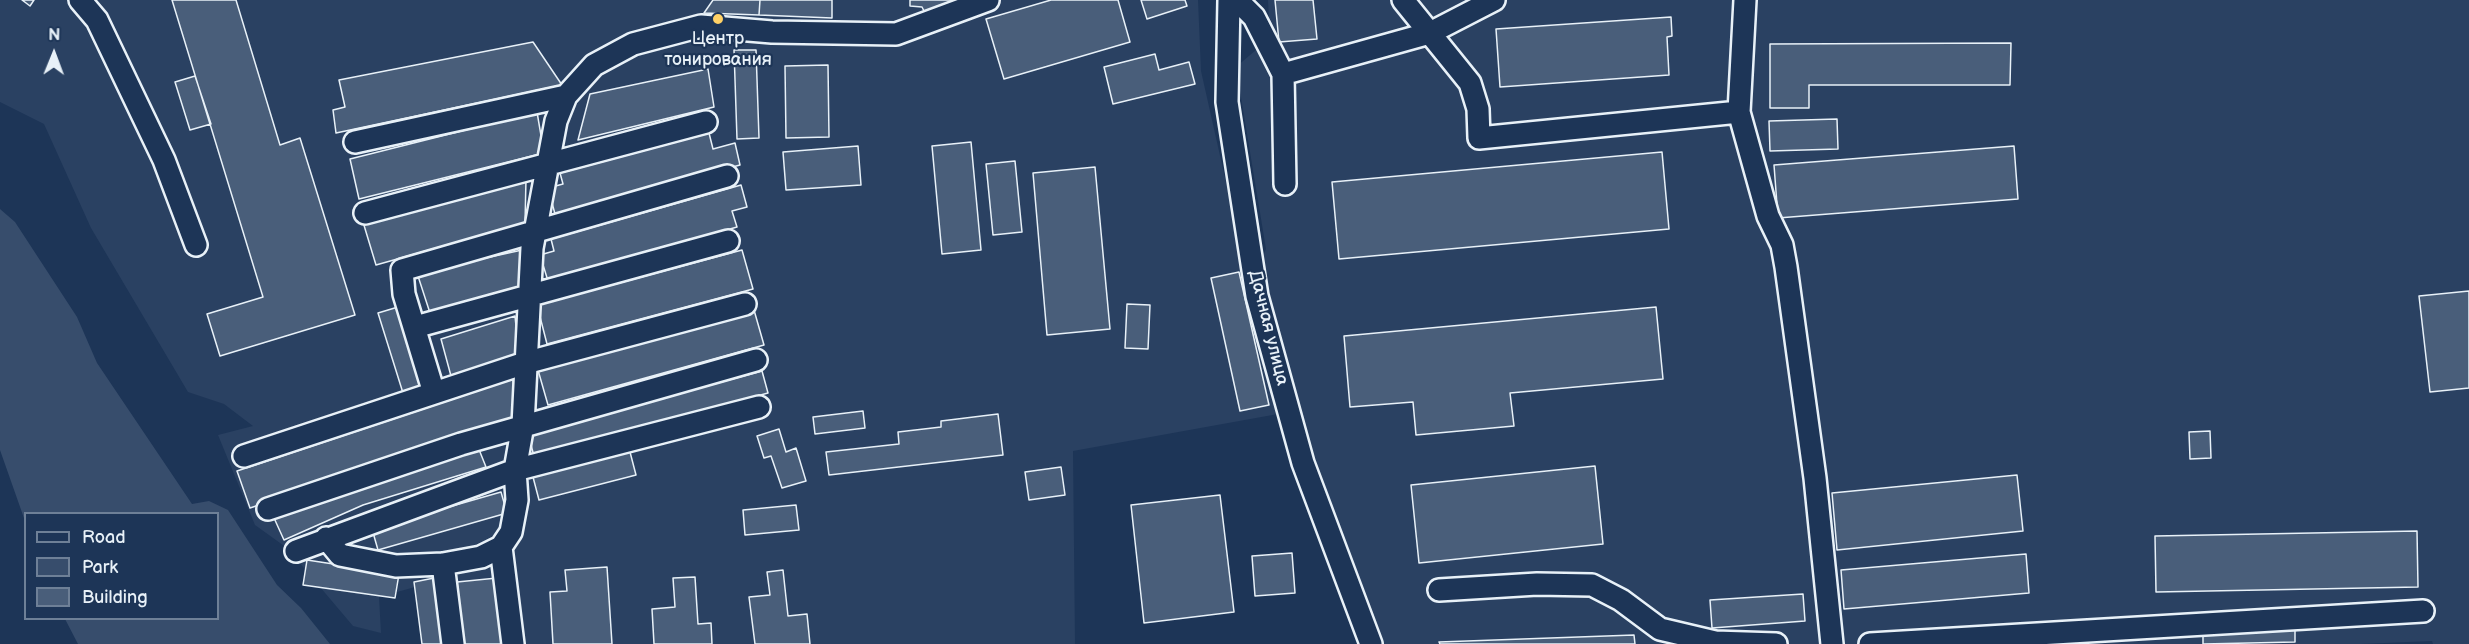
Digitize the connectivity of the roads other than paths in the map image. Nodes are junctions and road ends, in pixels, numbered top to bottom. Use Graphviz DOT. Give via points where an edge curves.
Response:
graph roads {
  1 [pos="80,0"];
  2 [pos="988,0"];
  3 [pos="1229,0"];
  4 [pos="1237,0"];
  5 [pos="1403,0"];
  6 [pos="1494,0"];
  7 [pos="1745,0"];
  8 [pos="1430,33"];
  9 [pos="1283,74"];
  10 [pos="566,96"];
  11 [pos="1739,112"];
  12 [pos="706,122"];
  13 [pos="355,142"];
  14 [pos="547,166"];
  15 [pos="728,176"];
  16 [pos="1285,184"];
  17 [pos="365,213"];
  18 [pos="535,231"];
  19 [pos="728,241"];
  20 [pos="196,245"];
  21 [pos="528,296"];
  22 [pos="745,303"];
  23 [pos="415,327"];
  24 [pos="756,360"];
  25 [pos="525,363"];
  26 [pos="434,393"];
  27 [pos="759,406"];
  28 [pos="523,425"];
  29 [pos="244,456"];
  30 [pos="515,470"];
  31 [pos="268,509"];
  32 [pos="327,538"];
  33 [pos="501,547"];
  34 [pos="296,551"];
  35 [pos="443,564"];
  36 [pos="1439,590"];
  37 [pos="2423,611"];
  38 [pos="453,644"];
  39 [pos="513,644"];
  40 [pos="1371,644"];
  41 [pos="1776,644"];
  42 [pos="1832,644"];
  43 [pos="1870,644"];
  1 -- 20 [label="street" via="97,20 164,160"];
  2 -- 10 [label="street" via="896,34 772,32 701,26 633,44 594,64"];
  3 -- 40 [label="street, Дачная улица" via="1227,102 1257,296 1303,463"];
  4 -- 9 [label="street" via="1254,17"];
  5 -- 8 [label="street"];
  6 -- 8 [label="street"];
  7 -- 11 [label="street"];
  8 -- 9 [label="street"];
  8 -- 11 [label="street" via="1470,83 1478,109 1479,138"];
  9 -- 16 [label="street"];
  10 -- 13 [label="street"];
  10 -- 14 [label="street" via="556,121"];
  11 -- 42 [label="street" via="1786,267 1815,478"];
  12 -- 14 [label="street"];
  14 -- 17 [label="street"];
  14 -- 18 [label="street"];
  15 -- 18 [label="street"];
  18 -- 21 [label="street"];
  18 -- 23 [label="street" via="402,270 404,294"];
  19 -- 21 [label="street"];
  21 -- 23 [label="street"];
  21 -- 25 [label="street"];
  22 -- 25 [label="street"];
  23 -- 26 [label="street"];
  24 -- 28 [label="street"];
  25 -- 26 [label="street"];
  25 -- 28 [label="street"];
  26 -- 29 [label="street"];
  27 -- 30 [label="street"];
  28 -- 30 [label="street"];
  28 -- 31 [label="street"];
  30 -- 32 [label="street"];
  30 -- 33 [label="street" via="517,500 511,532"];
  32 -- 34 [label="street"];
  32 -- 35 [label="street" via="340,555 396,566"];
  33 -- 35 [label="street" via="482,557"];
  33 -- 39 [label="street"];
  35 -- 38 [label="street"];
  36 -- 41 [label="street" via="1592,585 1621,600 1660,629 1715,642"];
  37 -- 43 [label="street"];
}
